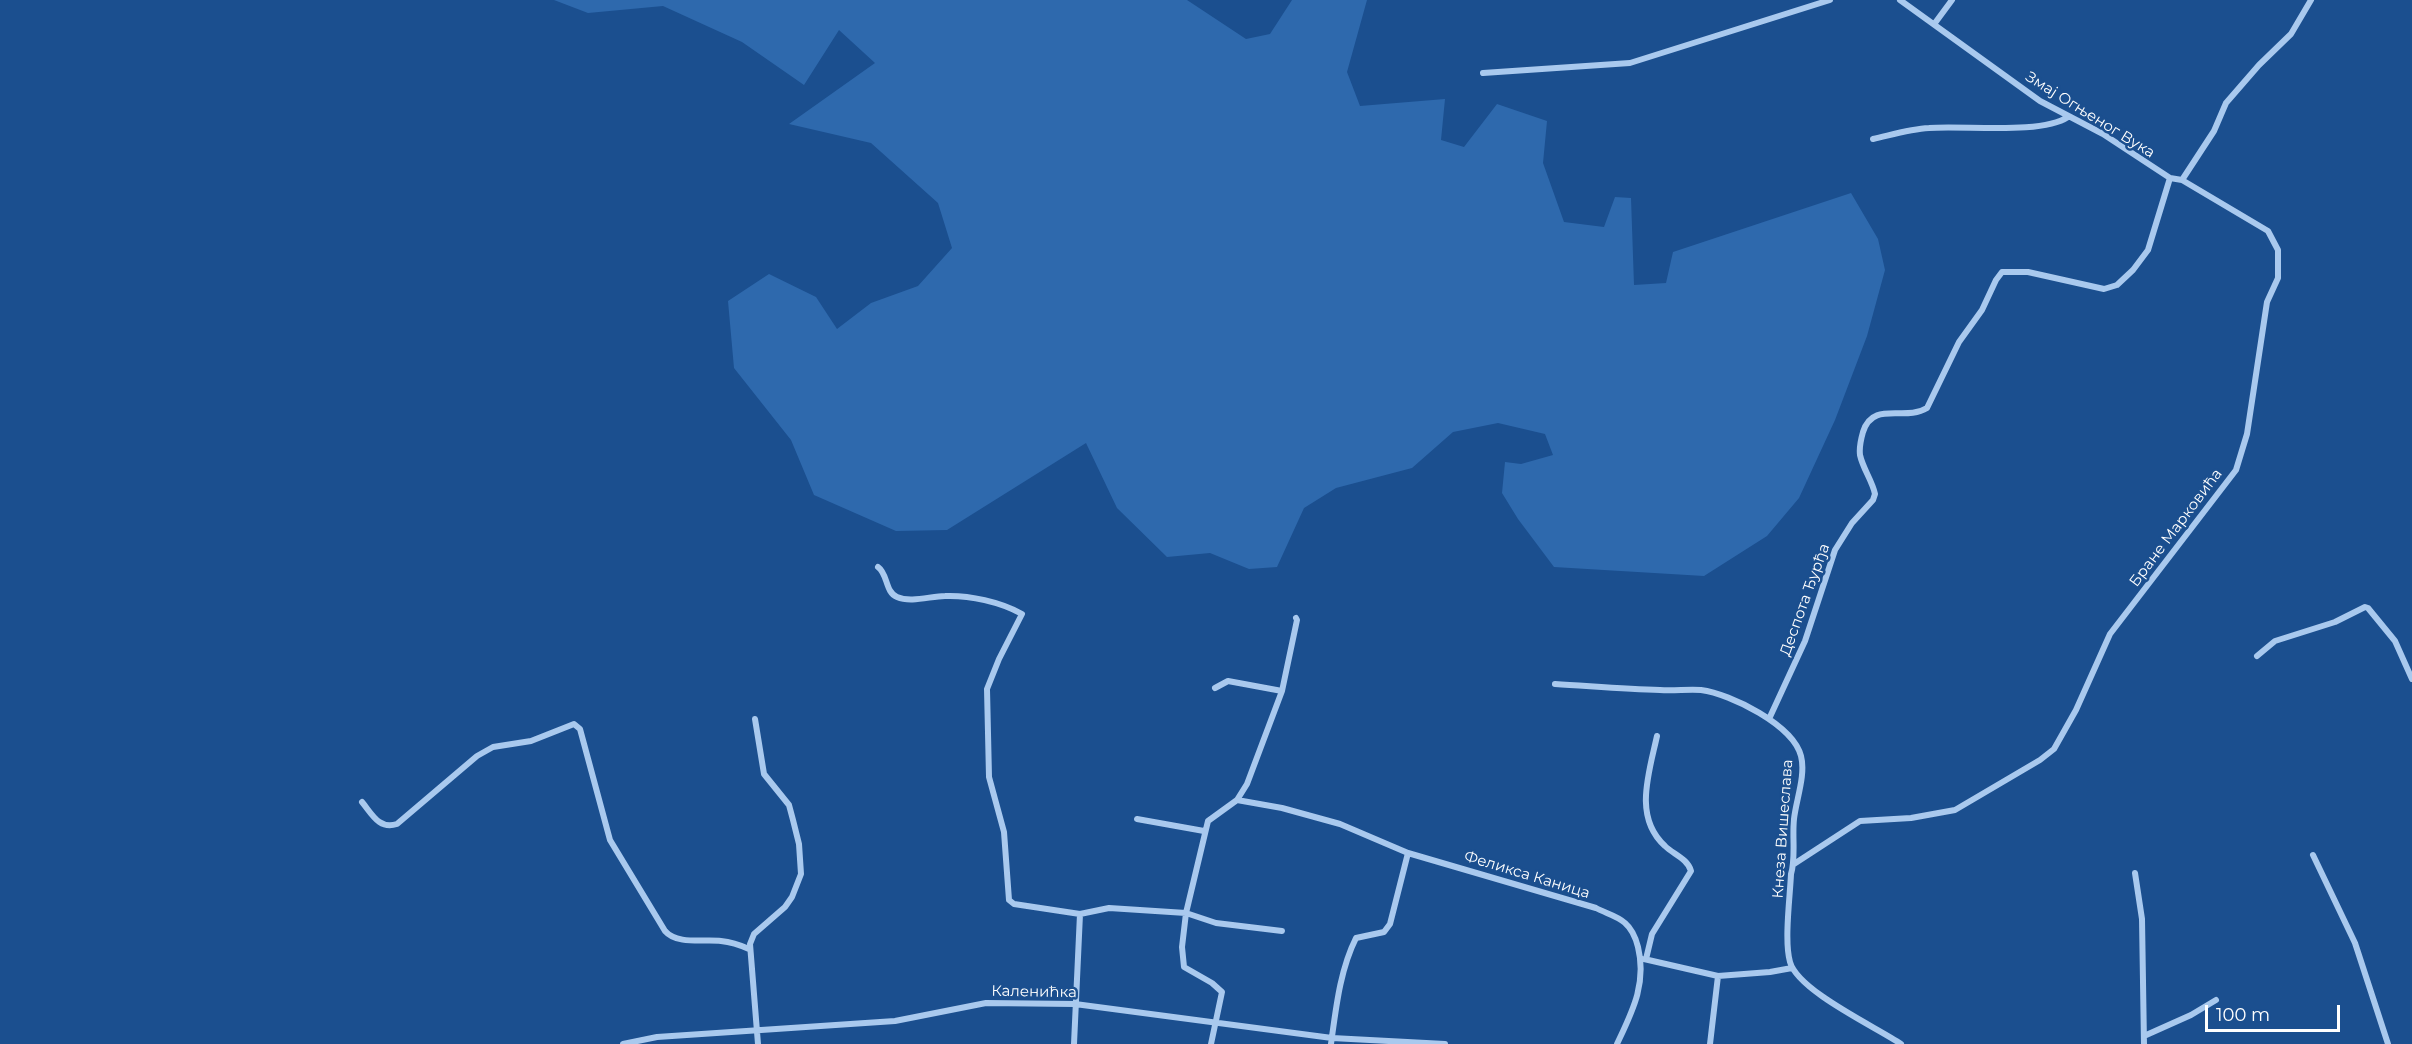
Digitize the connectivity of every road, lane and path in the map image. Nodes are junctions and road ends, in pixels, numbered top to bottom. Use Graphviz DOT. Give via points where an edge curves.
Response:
graph roads {
  1 [pos="1830,0"];
  2 [pos="1900,0"];
  3 [pos="1952,0"];
  4 [pos="2311,0"];
  5 [pos="1935,23"];
  6 [pos="1483,73"];
  7 [pos="2068,117"];
  8 [pos="1873,139"];
  9 [pos="2170,178"];
  10 [pos="2182,180"];
  11 [pos="878,567"];
  12 [pos="1296,618"];
  13 [pos="2257,656"];
  14 [pos="2412,679"];
  15 [pos="1555,684"];
  16 [pos="1215,688"];
  17 [pos="1282,691"];
  18 [pos="755,719"];
  19 [pos="1769,719"];
  20 [pos="1657,736"];
  21 [pos="1237,800"];
  22 [pos="362,802"];
  23 [pos="1137,819"];
  24 [pos="1204,831"];
  25 [pos="1408,854"];
  26 [pos="2313,855"];
  27 [pos="1794,864"];
  28 [pos="2135,873"];
  29 [pos="1186,913"];
  30 [pos="1080,914"];
  31 [pos="1282,931"];
  32 [pos="749,949"];
  33 [pos="1643,958"];
  34 [pos="1792,968"];
  35 [pos="1718,976"];
  36 [pos="2216,1000"];
  37 [pos="1075,1004"];
  38 [pos="1216,1024"];
  39 [pos="758,1029"];
  40 [pos="2144,1036"];
  41 [pos="1332,1041"];
  42 [pos="623,1044"];
  43 [pos="758,1044"];
  44 [pos="1074,1044"];
  45 [pos="1211,1044"];
  46 [pos="1445,1044"];
  47 [pos="1617,1044"];
  48 [pos="1710,1044"];
  49 [pos="1901,1044"];
  50 [pos="2144,1044"];
  51 [pos="2388,1044"];
  1 -- 6 [label="street" via="1630,63"];
  2 -- 5 [label="street, Змај Огњеног Вука"];
  3 -- 5 [label="street"];
  4 -- 10 [label="street" via="2292,34 2226,103 2214,131"];
  5 -- 7 [label="street, Змај Огњеног Вука"];
  7 -- 8 [label="street" via="2023,127 1926,128"];
  7 -- 9 [label="street, Змај Огњеног Вука" via="2103,134"];
  9 -- 10 [label="street, Змај Огњеног Вука"];
  9 -- 19 [label="street, Деспота Ђурђа" via="2148,250 2117,285 2104,289 2028,272 2002,272 1959,342 1927,408 1918,414 1872,416 1866,424 1860,453 1875,494 1835,550 1805,641"];
  10 -- 27 [label="street, Бране Марковића" via="2268,231 2278,250 2278,278 2267,302 2247,434 2236,470 2110,634 2054,749 1954,810 1860,821"];
  11 -- 30 [label="street" via="897,597 952,596 1022,614 987,689 989,777 1004,831 1009,900"];
  12 -- 17 [label="street"];
  13 -- 14 [label="street" via="2275,641 2340,620 2365,606 2395,641"];
  15 -- 19 [label="street, Кнеза Вишеслава" via="1703,690"];
  16 -- 17 [label="street" via="1228,681"];
  17 -- 21 [label="street" via="1247,784"];
  18 -- 32 [label="street" via="764,774 789,805 794,820 801,874 785,908 754,934"];
  19 -- 27 [label="street, Кнеза Вишеслава" via="1798,748 1802,758 1792,832"];
  20 -- 33 [label="street" via="1646,786 1648,823 1656,838 1691,871 1652,934"];
  21 -- 24 [label="street" via="1208,821"];
  21 -- 25 [label="street, Феликса Каница" via="1340,824"];
  22 -- 32 [label="street" via="382,825 397,824 468,762 492,747 531,741 574,724 580,729 610,840 665,931 686,939 731,942"];
  23 -- 24 [label="street"];
  24 -- 29 [label="street"];
  25 -- 33 [label="street, Феликса Каница" via="1596,908 1625,922"];
  25 -- 41 [label="street" via="1390,924 1384,932 1356,938 1349,952"];
  26 -- 51 [label="street" via="2355,943"];
  27 -- 34 [label="street, Кнеза Вишеслава" via="1789,940"];
  28 -- 40 [label="street" via="2142,919"];
  29 -- 30 [label="street" via="1109,908"];
  29 -- 31 [label="street" via="1216,923"];
  29 -- 38 [label="street" via="1184,967 1222,992"];
  30 -- 37 [label="street"];
  32 -- 39 [label="street"];
  33 -- 35 [label="street"];
  33 -- 47 [label="street" via="1637,1000"];
  34 -- 35 [label="street"];
  34 -- 49 [label="street" via="1809,986"];
  35 -- 48 [label="street"];
  36 -- 40 [label="street"];
  37 -- 38 [label="street, Каленићка"];
  37 -- 39 [label="street, Каленићка" via="986,1003 895,1021"];
  37 -- 44 [label="street"];
  38 -- 41 [label="street, Каленићка"];
  38 -- 45 [label="street"];
  39 -- 42 [label="street, Каленићка" via="657,1037"];
  39 -- 43 [label="street"];
  40 -- 50 [label="street"];
  41 -- 46 [label="street, Каленићка"];
}
